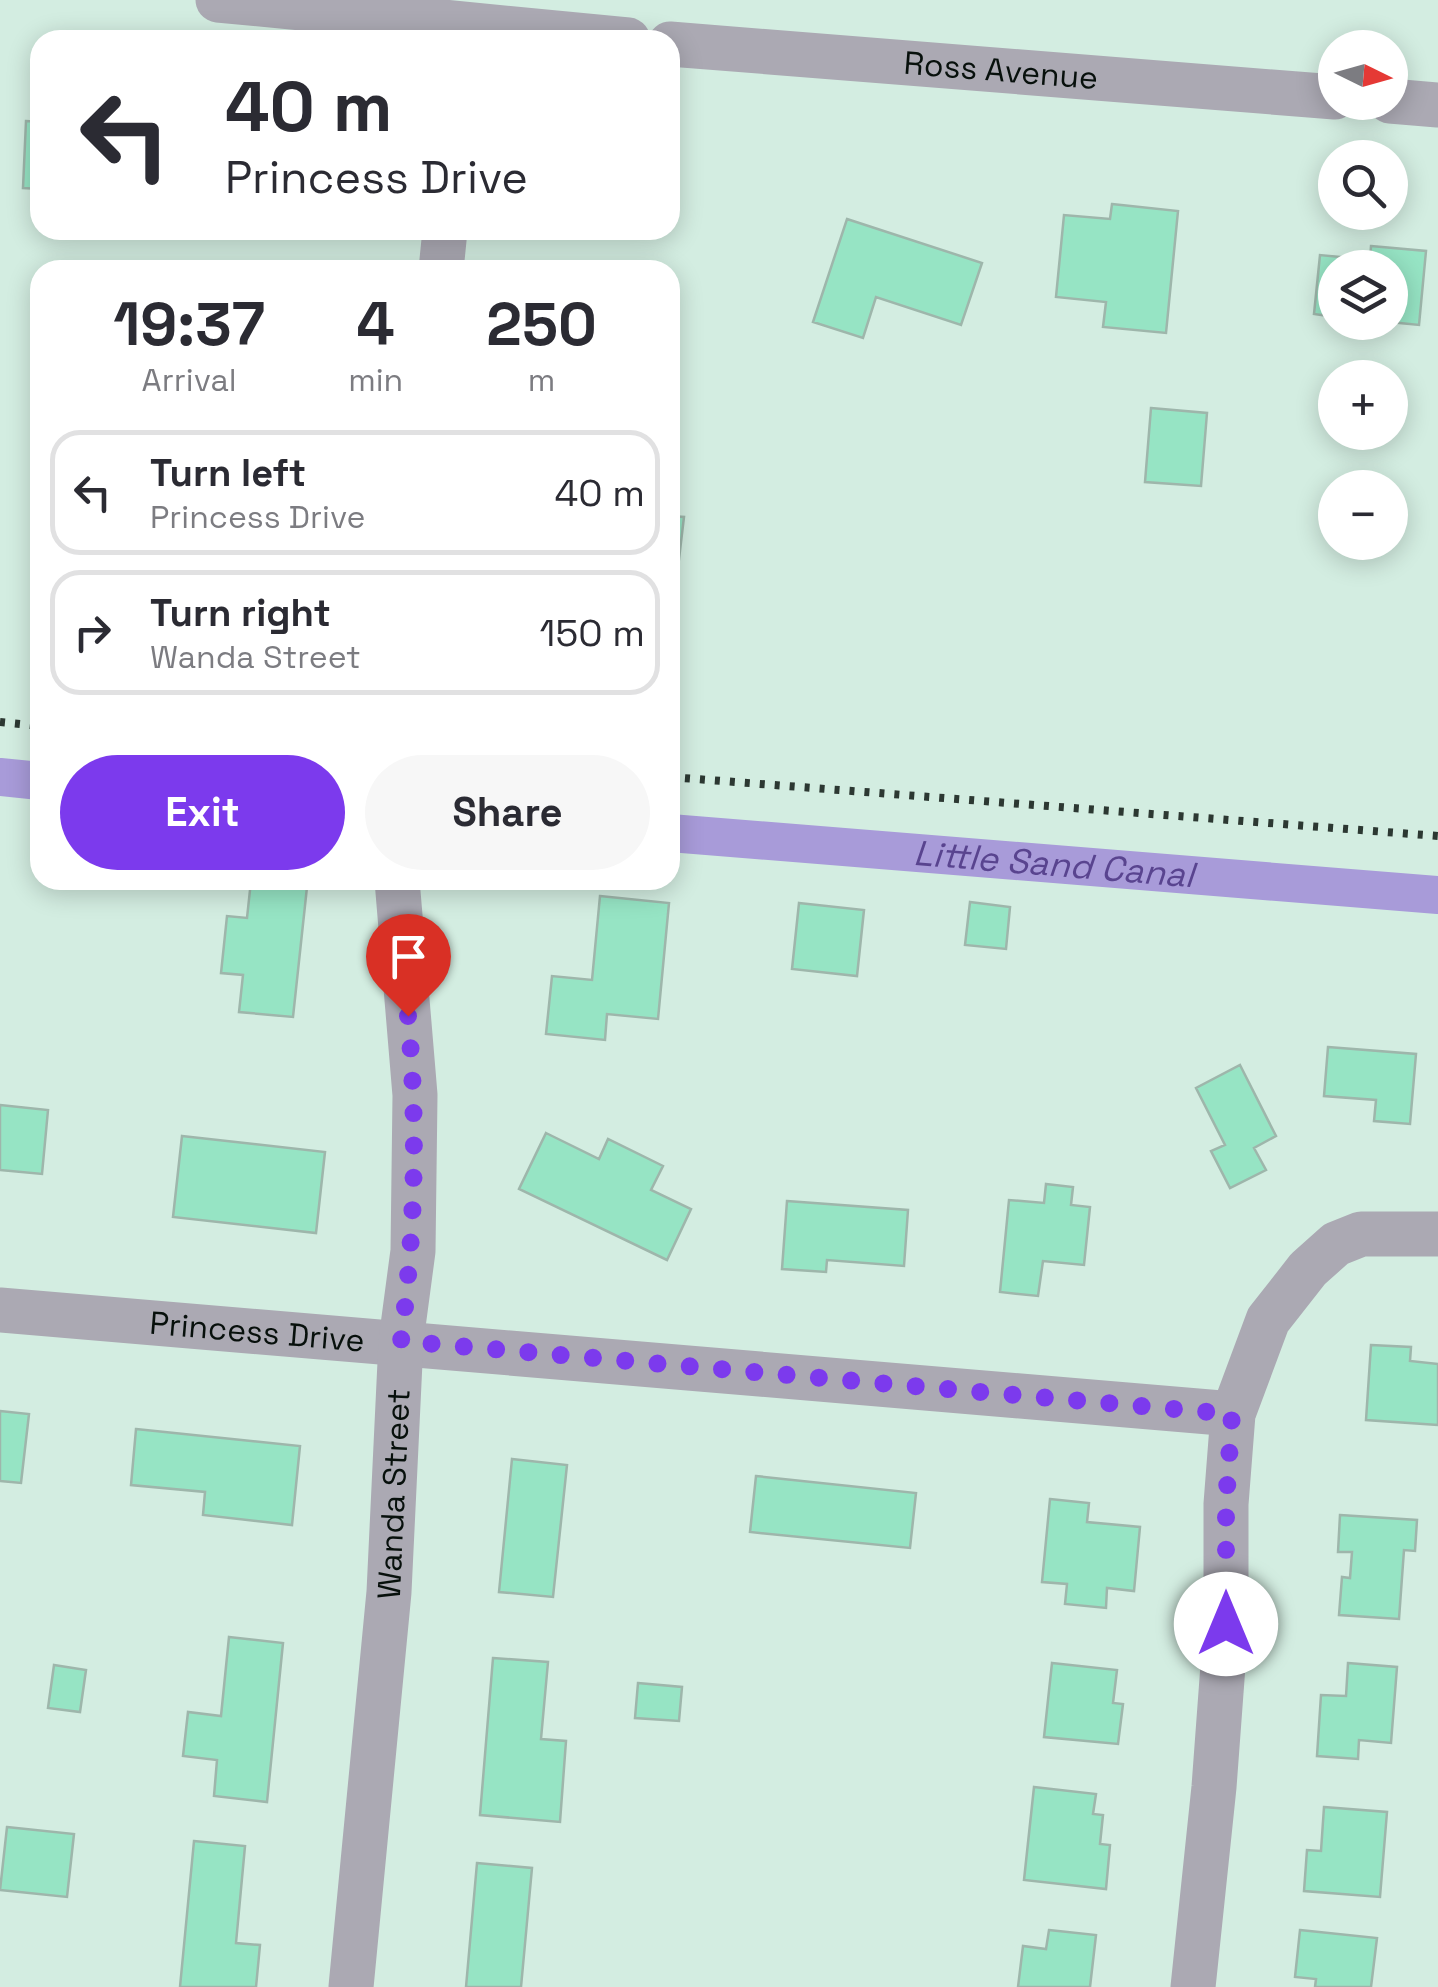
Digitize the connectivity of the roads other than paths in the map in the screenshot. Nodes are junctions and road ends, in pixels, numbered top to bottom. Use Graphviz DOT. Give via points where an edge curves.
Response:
graph roads {
  1 [pos="218,0"];
  2 [pos="468,22"];
  3 [pos="539,30"];
  4 [pos="680,45"];
  5 [pos="1318,95"];
  6 [pos="1408,102"];
  7 [pos="1438,105"];
  8 [pos="398,890"];
  9 [pos="1438,1234"];
  10 [pos="0,1310"];
  11 [pos="401,1341"];
  12 [pos="1232,1414"];
  13 [pos="351,1987"];
  14 [pos="1192,1987"];
  1 -- 2 [label="street"];
  2 -- 3 [label="street"];
  4 -- 5 [label="street, Ross Avenue"];
  6 -- 7 [label="street"];
  8 -- 11 [label="street, Wanda Street" via="416,1095 413,1251"];
  9 -- 12 [label="street" via="1360,1234 1334,1246 1268,1320"];
  10 -- 11 [label="street, Princess Drive"];
  11 -- 12 [label="street, Princess Drive"];
  11 -- 13 [label="street, Wanda Street" via="389,1592"];
  12 -- 14 [label="street" via="1225,1642"];
}
